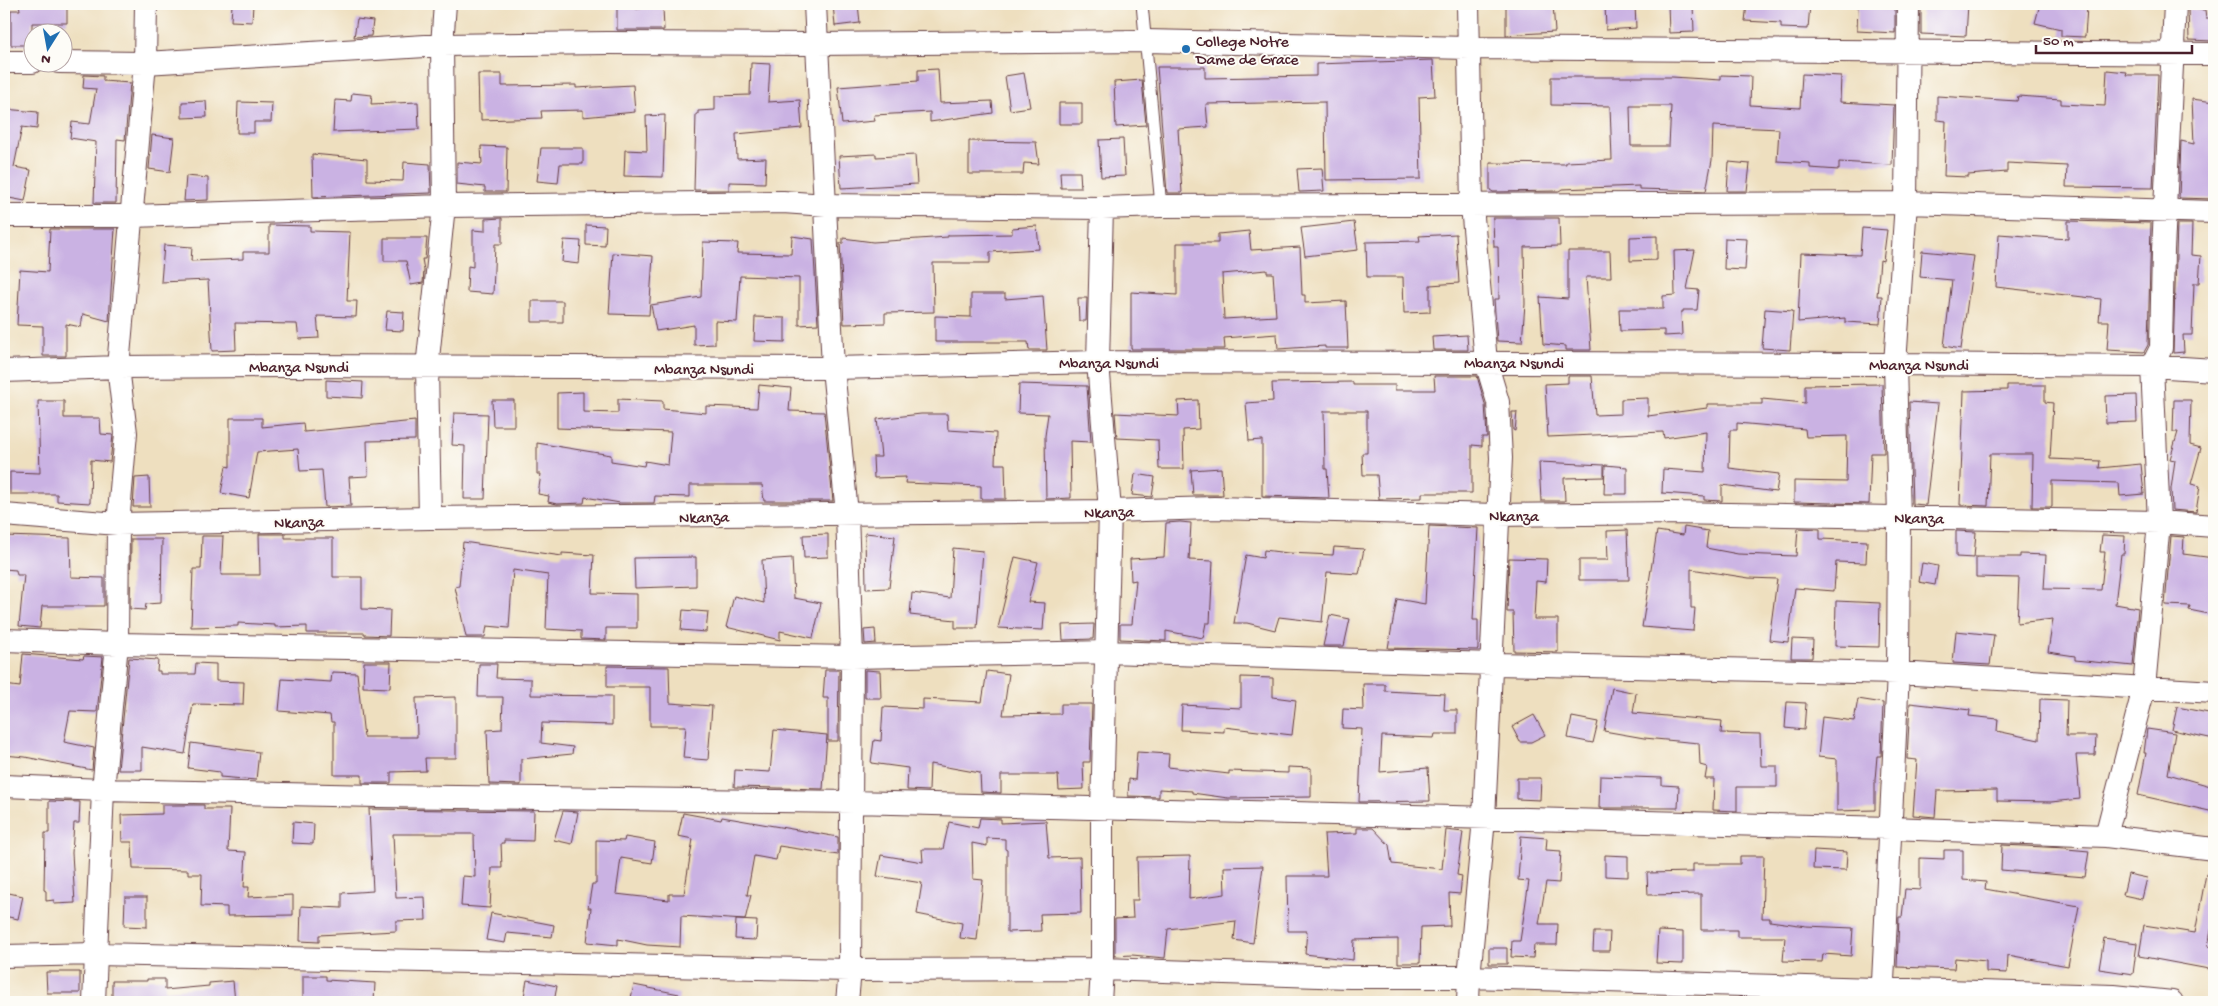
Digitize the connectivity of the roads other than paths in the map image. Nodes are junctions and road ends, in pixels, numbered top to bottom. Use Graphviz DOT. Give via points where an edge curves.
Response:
graph roads {
  1 [pos="146,4"];
  2 [pos="445,4"];
  3 [pos="815,4"];
  4 [pos="1142,4"];
  5 [pos="1468,4"];
  6 [pos="1908,4"];
  7 [pos="2175,4"];
  8 [pos="1145,42"];
  9 [pos="817,44"];
  10 [pos="442,45"];
  11 [pos="1469,48"];
  12 [pos="1908,52"];
  13 [pos="2174,53"];
  14 [pos="2214,54"];
  15 [pos="4,62"];
  16 [pos="22,62"];
  17 [pos="72,62"];
  18 [pos="145,63"];
  19 [pos="1906,203"];
  20 [pos="826,205"];
  21 [pos="444,206"];
  22 [pos="1161,206"];
  23 [pos="1472,206"];
  24 [pos="1102,208"];
  25 [pos="2167,210"];
  26 [pos="2214,212"];
  27 [pos="4,216"];
  28 [pos="132,216"];
  29 [pos="1098,362"];
  30 [pos="1486,362"];
  31 [pos="1895,364"];
  32 [pos="2152,366"];
  33 [pos="118,367"];
  34 [pos="427,368"];
  35 [pos="833,368"];
  36 [pos="2214,370"];
  37 [pos="4,371"];
  38 [pos="1110,511"];
  39 [pos="847,514"];
  40 [pos="4,515"];
  41 [pos="1498,516"];
  42 [pos="1899,517"];
  43 [pos="430,518"];
  44 [pos="2159,522"];
  45 [pos="118,524"];
  46 [pos="2214,526"];
  47 [pos="4,640"];
  48 [pos="117,644"];
  49 [pos="1107,652"];
  50 [pos="852,657"];
  51 [pos="1493,664"];
  52 [pos="1898,673"];
  53 [pos="2144,688"];
  54 [pos="2214,692"];
  55 [pos="4,786"];
  56 [pos="103,790"];
  57 [pos="852,802"];
  58 [pos="1102,809"];
  59 [pos="1484,819"];
  60 [pos="1890,828"];
  61 [pos="2106,836"];
  62 [pos="2214,849"];
  63 [pos="96,954"];
  64 [pos="4,956"];
  65 [pos="1102,969"];
  66 [pos="850,970"];
  67 [pos="1469,977"];
  68 [pos="1883,996"];
  69 [pos="2056,998"];
  70 [pos="94,1002"];
  71 [pos="847,1002"];
  72 [pos="1100,1002"];
  73 [pos="1468,1002"];
  74 [pos="2172,1002"];
  1 -- 18 [label="street"];
  2 -- 10 [label="street"];
  3 -- 9 [label="street"];
  4 -- 8 [label="lane"];
  5 -- 11 [label="street"];
  6 -- 12 [label="street"];
  7 -- 13 [label="street"];
  8 -- 9 [label="street"];
  8 -- 11 [label="street"];
  8 -- 22 [label="lane"];
  9 -- 10 [label="street"];
  9 -- 20 [label="street"];
  10 -- 18 [label="street"];
  10 -- 21 [label="street"];
  11 -- 12 [label="street"];
  11 -- 23 [label="street"];
  12 -- 13 [label="street"];
  12 -- 19 [label="street"];
  13 -- 14 [label="street"];
  13 -- 25 [label="street"];
  15 -- 16 [label="street"];
  17 -- 18 [label="street"];
  18 -- 28 [label="street"];
  19 -- 23 [label="street"];
  19 -- 25 [label="street"];
  19 -- 31 [label="street"];
  20 -- 21 [label="street" via="783,202"];
  20 -- 24 [label="street"];
  20 -- 35 [label="street"];
  21 -- 28 [label="street"];
  21 -- 34 [label="street"];
  22 -- 23 [label="street"];
  22 -- 24 [label="street"];
  23 -- 30 [label="street"];
  24 -- 29 [label="street"];
  25 -- 26 [label="street"];
  25 -- 32 [label="street" via="2161,348"];
  27 -- 28 [label="street"];
  28 -- 33 [label="street"];
  29 -- 30 [label="street, Mbanza Nsundi"];
  29 -- 35 [label="street, Mbanza Nsundi"];
  29 -- 38 [label="street"];
  30 -- 31 [label="street, Mbanza Nsundi"];
  30 -- 41 [label="street" via="1498,402 1501,458"];
  31 -- 32 [label="street, Mbanza Nsundi"];
  31 -- 42 [label="street"];
  32 -- 36 [label="street, Mbanza Nsundi"];
  32 -- 44 [label="street"];
  33 -- 34 [label="street, Mbanza Nsundi"];
  33 -- 37 [label="street, Mbanza Nsundi"];
  33 -- 45 [label="street" via="126,433"];
  34 -- 35 [label="street, Mbanza Nsundi"];
  34 -- 43 [label="street"];
  35 -- 39 [label="street"];
  38 -- 39 [label="street, Nkanza"];
  38 -- 41 [label="street, Nkanza" via="1214,508"];
  38 -- 49 [label="street"];
  39 -- 43 [label="street, Nkanza"];
  39 -- 50 [label="street"];
  40 -- 45 [label="street, Nkanza"];
  41 -- 42 [label="street, Nkanza"];
  41 -- 51 [label="street"];
  42 -- 44 [label="street, Nkanza"];
  42 -- 52 [label="street"];
  43 -- 45 [label="street, Nkanza"];
  44 -- 46 [label="street, Nkanza"];
  44 -- 53 [label="street"];
  45 -- 48 [label="street"];
  47 -- 48 [label="street"];
  48 -- 50 [label="street"];
  48 -- 56 [label="street"];
  49 -- 50 [label="street"];
  49 -- 51 [label="street"];
  49 -- 58 [label="street"];
  50 -- 57 [label="street"];
  51 -- 52 [label="street"];
  51 -- 59 [label="street"];
  52 -- 53 [label="street"];
  52 -- 60 [label="street"];
  53 -- 54 [label="street"];
  53 -- 61 [label="street"];
  55 -- 56 [label="street"];
  56 -- 57 [label="street"];
  56 -- 63 [label="street"];
  57 -- 58 [label="street"];
  57 -- 66 [label="street"];
  58 -- 59 [label="street"];
  58 -- 65 [label="street"];
  59 -- 60 [label="street"];
  59 -- 67 [label="street"];
  60 -- 61 [label="street"];
  60 -- 68 [label="street"];
  61 -- 62 [label="street"];
  63 -- 64 [label="street"];
  63 -- 66 [label="street"];
  63 -- 70 [label="street"];
  65 -- 66 [label="street"];
  65 -- 67 [label="street" via="1350,977"];
  65 -- 72 [label="street"];
  66 -- 71 [label="street"];
  67 -- 68 [label="street"];
  67 -- 73 [label="street"];
  68 -- 69 [label="street"];
  69 -- 74 [label="street" via="2114,996"];
}
